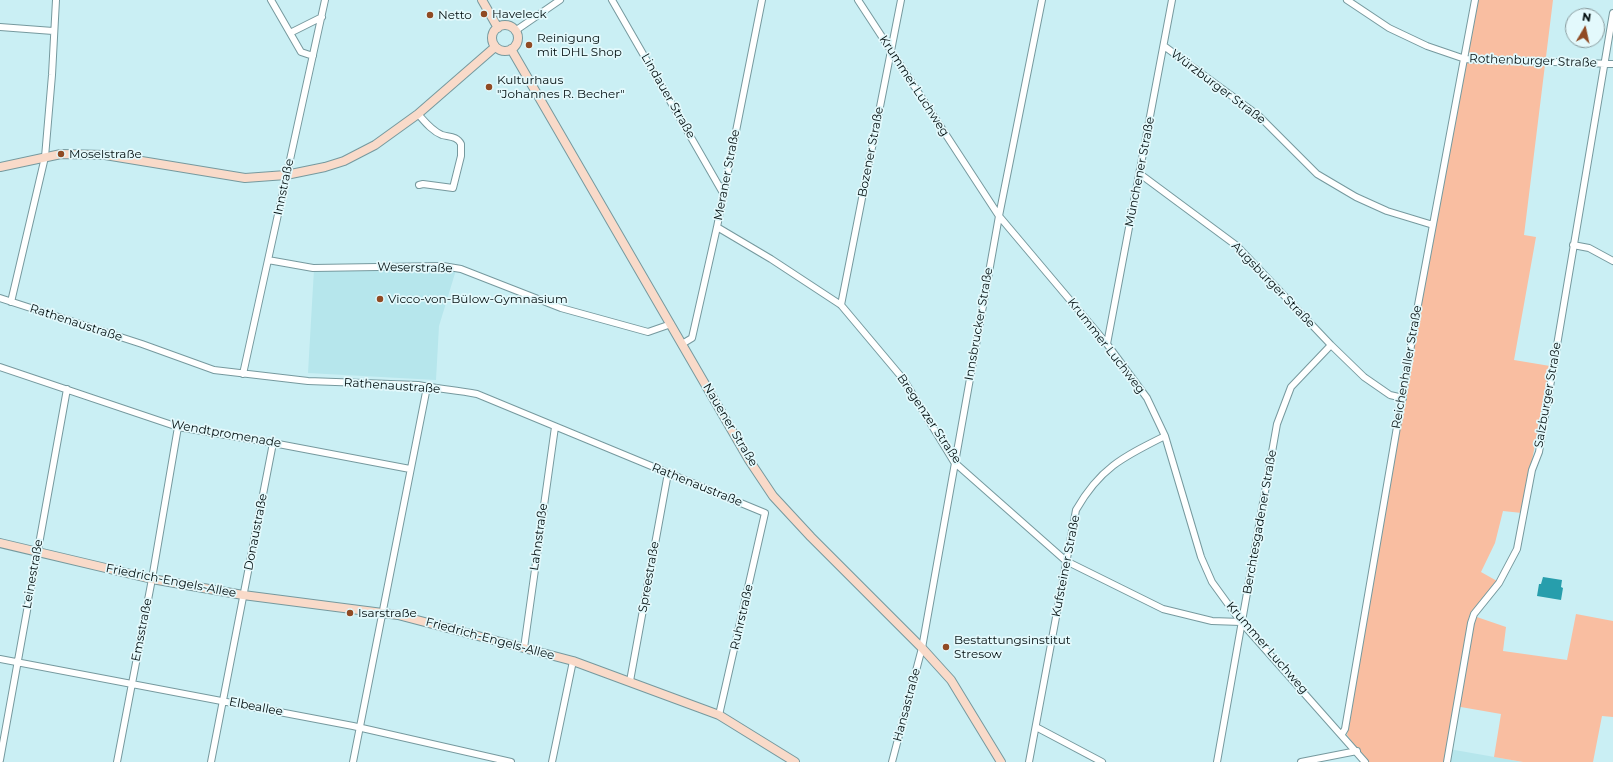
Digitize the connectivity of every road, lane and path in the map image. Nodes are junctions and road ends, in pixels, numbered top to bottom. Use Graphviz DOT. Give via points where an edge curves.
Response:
graph roads {
  1 [pos="56,0"];
  2 [pos="271,0"];
  3 [pos="325,0"];
  4 [pos="482,0"];
  5 [pos="560,0"];
  6 [pos="612,0"];
  7 [pos="762,0"];
  8 [pos="858,0"];
  9 [pos="901,0"];
  10 [pos="1042,0"];
  11 [pos="1172,0"];
  12 [pos="1347,0"];
  13 [pos="1475,0"];
  14 [pos="1613,13"];
  15 [pos="322,17"];
  16 [pos="0,27"];
  17 [pos="498,28"];
  18 [pos="53,31"];
  19 [pos="515,31"];
  20 [pos="290,33"];
  21 [pos="1164,46"];
  22 [pos="495,47"];
  23 [pos="511,49"];
  24 [pos="892,51"];
  25 [pos="313,56"];
  26 [pos="1465,59"];
  27 [pos="1604,63"];
  28 [pos="1613,64"];
  29 [pos="418,114"];
  30 [pos="45,157"];
  31 [pos="0,167"];
  32 [pos="1140,174"];
  33 [pos="286,175"];
  34 [pos="420,185"];
  35 [pos="723,193"];
  36 [pos="999,216"];
  37 [pos="1433,225"];
  38 [pos="717,227"];
  39 [pos="1574,245"];
  40 [pos="268,260"];
  41 [pos="1613,261"];
  42 [pos="0,298"];
  43 [pos="11,302"];
  44 [pos="841,305"];
  45 [pos="671,324"];
  46 [pos="682,344"];
  47 [pos="1107,344"];
  48 [pos="1331,345"];
  49 [pos="0,367"];
  50 [pos="243,374"];
  51 [pos="427,387"];
  52 [pos="67,389"];
  53 [pos="1403,398"];
  54 [pos="178,427"];
  55 [pos="555,427"];
  56 [pos="1165,436"];
  57 [pos="273,443"];
  58 [pos="954,462"];
  59 [pos="410,469"];
  60 [pos="668,473"];
  61 [pos="764,519"];
  62 [pos="0,543"];
  63 [pos="36,552"];
  64 [pos="1066,561"];
  65 [pos="152,579"];
  66 [pos="243,595"];
  67 [pos="382,612"];
  68 [pos="1241,622"];
  69 [pos="524,648"];
  70 [pos="922,648"];
  71 [pos="0,659"];
  72 [pos="573,661"];
  73 [pos="17,662"];
  74 [pos="630,681"];
  75 [pos="132,683"];
  76 [pos="223,701"];
  77 [pos="719,715"];
  78 [pos="1036,727"];
  79 [pos="360,728"];
  80 [pos="1342,734"];
  81 [pos="1357,751"];
  82 [pos="0,760"];
  83 [pos="117,762"];
  84 [pos="210,762"];
  85 [pos="353,762"];
  86 [pos="511,762"];
  87 [pos="552,762"];
  88 [pos="795,762"];
  89 [pos="892,762"];
  90 [pos="1001,762"];
  91 [pos="1029,762"];
  92 [pos="1102,762"];
  93 [pos="1217,762"];
  94 [pos="1301,762"];
  95 [pos="1365,762"];
  96 [pos="1447,762"];
  1 -- 18 [label="street"];
  2 -- 20 [label="street"];
  3 -- 15 [label="street, Innstraße"];
  4 -- 17 [label="street"];
  5 -- 19 [label="street"];
  6 -- 35 [label="street, Lindauer Straße"];
  7 -- 35 [label="street, Meraner Straße"];
  8 -- 24 [label="street, Krummer Luchweg"];
  9 -- 24 [label="street, Bozener Straße"];
  10 -- 36 [label="street, Innsbrucker Straße"];
  11 -- 21 [label="street, Münchener Straße"];
  12 -- 26 [label="street, Rothenburger Straße" via="1385,25 1427,46"];
  13 -- 26 [label="street, Reichenhaller Straße"];
  14 -- 27 [label="street, Salzburger Straße"];
  15 -- 20 [label="street"];
  15 -- 25 [label="street, Innstraße"];
  16 -- 18 [label="street"];
  17 -- 19 [label="street" via="509,26"];
  17 -- 22 [label="street" via="494,31 492,39"];
  18 -- 30 [label="street"];
  19 -- 23 [label="street" via="517,39"];
  20 -- 25 [label="street" via="301,52"];
  21 -- 32 [label="street, Münchener Straße"];
  21 -- 37 [label="street, Würzburger Straße" via="1259,116 1317,174 1356,197 1387,211"];
  22 -- 23 [label="street" via="503,51"];
  22 -- 29 [label="street"];
  23 -- 45 [label="street, Nauener Straße"];
  24 -- 36 [label="street, Krummer Luchweg"];
  24 -- 44 [label="street, Bozener Straße"];
  25 -- 33 [label="street, Innstraße"];
  26 -- 27 [label="street, Rothenburger Straße"];
  26 -- 37 [label="street, Reichenhaller Straße"];
  27 -- 28 [label="street, Rothenburger Straße"];
  27 -- 39 [label="street, Salzburger Straße"];
  29 -- 33 [label="street" via="375,145 344,161"];
  29 -- 34 [label="street" via="429,127 440,134 456,138 461,144 454,188"];
  30 -- 31 [label="street"];
  30 -- 33 [label="street" via="62,154 105,155 245,178"];
  30 -- 43 [label="street"];
  32 -- 47 [label="street, Münchener Straße"];
  32 -- 48 [label="street, Augsburger Straße" via="1237,246"];
  33 -- 40 [label="street, Innstraße"];
  35 -- 38 [label="street, Meraner Straße"];
  36 -- 47 [label="street, Krummer Luchweg"];
  36 -- 58 [label="street, Innsbrucker Straße"];
  37 -- 53 [label="street, Reichenhaller Straße"];
  38 -- 44 [label="street, Bregenzer Straße"];
  38 -- 46 [label="street, Meraner Straße" via="692,338"];
  39 -- 41 [label="street" via="1589,248"];
  39 -- 96 [label="street, Salzburger Straße" via="1539,452 1532,470 1517,549 1499,583 1474,614 1471,623"];
  40 -- 45 [label="street, Weserstraße" via="313,268 443,266 461,269 561,308 648,332"];
  40 -- 50 [label="street, Innstraße"];
  42 -- 43 [label="street, Rathenaustraße"];
  43 -- 50 [label="street, Rathenaustraße" via="214,370"];
  44 -- 58 [label="street, Bregenzer Straße" via="904,380"];
  45 -- 46 [label="street, Nauener Straße"];
  46 -- 70 [label="street, Nauener Straße" via="773,496"];
  47 -- 56 [label="street, Krummer Luchweg" via="1147,398"];
  48 -- 53 [label="street, Augsburger Straße" via="1364,377 1390,395"];
  48 -- 68 [label="street, Berchtesgadener Straße" via="1299,377 1284,401"];
  49 -- 52 [label="street, Wendtpromenade"];
  50 -- 51 [label="street, Rathenaustraße" via="308,381"];
  51 -- 55 [label="street, Rathenaustraße" via="477,394"];
  51 -- 59 [label="street"];
  52 -- 54 [label="street, Wendtpromenade"];
  52 -- 63 [label="street, Leinestraße"];
  53 -- 80 [label="street, Reichenhaller Straße" via="1345,729"];
  54 -- 57 [label="street, Wendtpromenade"];
  54 -- 65 [label="street, Emsstraße"];
  55 -- 60 [label="street, Rathenaustraße"];
  55 -- 69 [label="street, Lahnstraße"];
  56 -- 64 [label="street, Kufsteiner Straße" via="1113,464 1087,491 1076,510"];
  56 -- 68 [label="street, Krummer Luchweg" via="1201,557 1212,582"];
  57 -- 59 [label="street, Wendtpromenade"];
  57 -- 66 [label="street, Donaustraße"];
  58 -- 64 [label="street, Bregenzer Straße"];
  58 -- 70 [label="street, Innsbrucker Straße"];
  59 -- 67 [label="street"];
  60 -- 61 [label="street, Rathenaustraße" via="765,512"];
  60 -- 74 [label="street, Spreestraße"];
  61 -- 77 [label="street, Ruhrstraße"];
  62 -- 63 [label="street, Friedrich-Engels-Allee"];
  63 -- 65 [label="street, Friedrich-Engels-Allee"];
  63 -- 73 [label="street, Leinestraße"];
  64 -- 68 [label="street, Bregenzer Straße" via="1163,609 1212,621"];
  64 -- 78 [label="street, Kufsteiner Straße"];
  65 -- 66 [label="street, Friedrich-Engels-Allee"];
  65 -- 75 [label="street, Emsstraße"];
  66 -- 67 [label="street, Friedrich-Engels-Allee"];
  66 -- 76 [label="street, Donaustraße"];
  67 -- 69 [label="street, Friedrich-Engels-Allee"];
  67 -- 79 [label="street"];
  68 -- 80 [label="street, Krummer Luchweg"];
  68 -- 93 [label="street, Berchtesgadener Straße"];
  69 -- 72 [label="street, Friedrich-Engels-Allee"];
  70 -- 89 [label="street, Hansastraße"];
  70 -- 90 [label="street, Nauener Straße" via="960,694"];
  71 -- 73 [label="street, Elbeallee"];
  72 -- 74 [label="street, Friedrich-Engels-Allee"];
  72 -- 87 [label="street"];
  73 -- 75 [label="street, Elbeallee"];
  73 -- 82 [label="street, Leinestraße"];
  74 -- 77 [label="street, Friedrich-Engels-Allee"];
  75 -- 76 [label="street, Elbeallee"];
  75 -- 83 [label="street, Emsstraße"];
  76 -- 79 [label="street, Elbeallee"];
  76 -- 84 [label="street, Donaustraße"];
  77 -- 88 [label="street, Friedrich-Engels-Allee"];
  78 -- 91 [label="street, Kufsteiner Straße"];
  78 -- 92 [label="street"];
  79 -- 85 [label="street"];
  79 -- 86 [label="street, Elbeallee"];
  80 -- 81 [label="street, Krummer Luchweg"];
  81 -- 94 [label="street"];
  81 -- 95 [label="street, Krummer Luchweg"];
}
